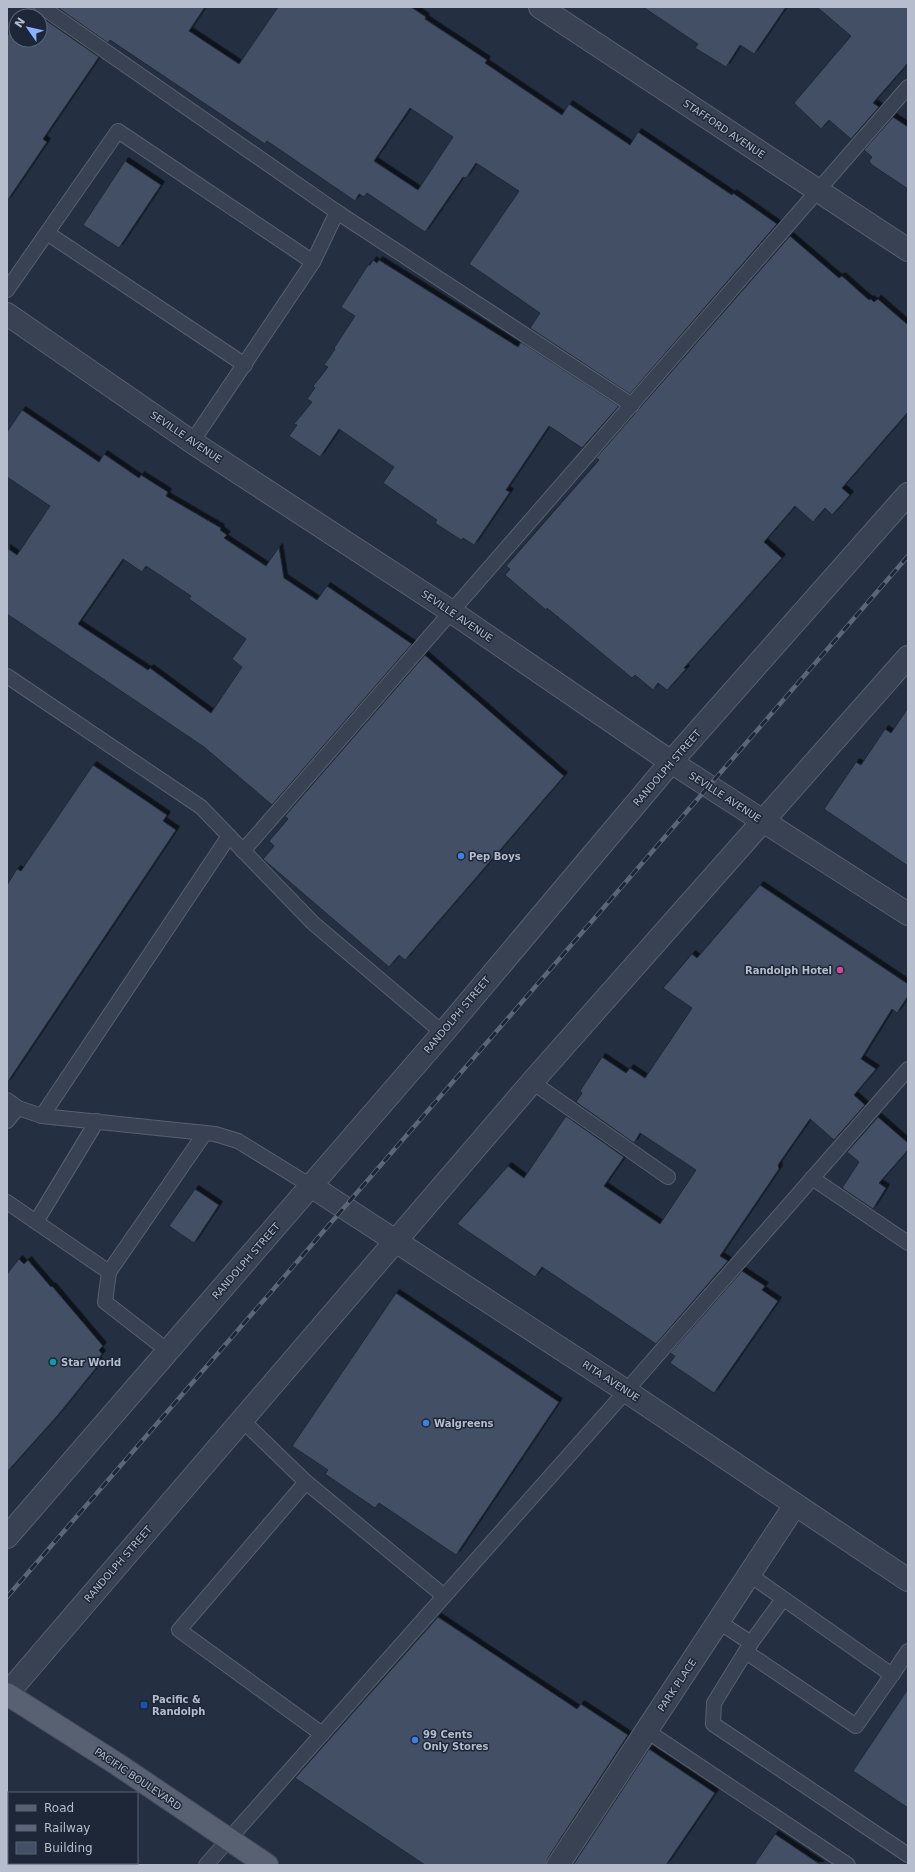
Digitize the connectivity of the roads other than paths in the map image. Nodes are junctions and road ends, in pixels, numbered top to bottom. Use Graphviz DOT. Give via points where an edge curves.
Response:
graph roads {
  1 [pos="42,7"];
  2 [pos="540,7"];
  3 [pos="908,87"];
  4 [pos="818,191"];
  5 [pos="337,212"];
  6 [pos="47,233"];
  7 [pos="908,250"];
  8 [pos="313,262"];
  9 [pos="7,290"];
  10 [pos="7,314"];
  11 [pos="245,365"];
  12 [pos="632,405"];
  13 [pos="192,442"];
  14 [pos="908,494"];
  15 [pos="452,612"];
  16 [pos="908,657"];
  17 [pos="7,676"];
  18 [pos="670,762"];
  19 [pos="762,821"];
  20 [pos="229,836"];
  21 [pos="243,851"];
  22 [pos="908,914"];
  23 [pos="443,1033"];
  24 [pos="908,1069"];
  25 [pos="532,1082"];
  26 [pos="13,1104"];
  27 [pos="42,1116"];
  28 [pos="97,1121"];
  29 [pos="7,1122"];
  30 [pos="205,1133"];
  31 [pos="668,1177"];
  32 [pos="812,1178"];
  33 [pos="312,1186"];
  34 [pos="7,1202"];
  35 [pos="36,1222"];
  36 [pos="397,1241"];
  37 [pos="908,1243"];
  38 [pos="109,1272"];
  39 [pos="168,1351"];
  40 [pos="626,1391"];
  41 [pos="242,1420"];
  42 [pos="306,1482"];
  43 [pos="795,1505"];
  44 [pos="7,1537"];
  45 [pos="750,1575"];
  46 [pos="908,1580"];
  47 [pos="444,1596"];
  48 [pos="783,1599"];
  49 [pos="719,1622"];
  50 [pos="748,1648"];
  51 [pos="908,1651"];
  52 [pos="892,1675"];
  53 [pos="7,1694"];
  54 [pos="647,1731"];
  55 [pos="322,1734"];
  56 [pos="228,1839"];
  57 [pos="908,1855"];
  58 [pos="206,1865"];
  59 [pos="267,1865"];
  60 [pos="558,1865"];
  61 [pos="848,1865"];
  1 -- 5 [label="lane"];
  2 -- 4 [label="street, STAFFORD AVENUE"];
  3 -- 4 [label="lane"];
  4 -- 7 [label="street, STAFFORD AVENUE"];
  4 -- 12 [label="lane"];
  5 -- 8 [label="lane"];
  5 -- 12 [label="lane"];
  6 -- 8 [label="lane" via="118,131"];
  6 -- 9 [label="lane"];
  6 -- 11 [label="lane"];
  8 -- 11 [label="lane"];
  10 -- 13 [label="street, SEVILLE AVENUE"];
  11 -- 13 [label="lane"];
  12 -- 15 [label="lane"];
  13 -- 15 [label="street, SEVILLE AVENUE"];
  14 -- 18 [label="street, RANDOLPH STREET"];
  15 -- 18 [label="street, SEVILLE AVENUE"];
  15 -- 21 [label="lane"];
  16 -- 19 [label="street, RANDOLPH STREET"];
  17 -- 20 [label="lane" via="201,807"];
  18 -- 19 [label="street, SEVILLE AVENUE"];
  18 -- 23 [label="street, RANDOLPH STREET"];
  19 -- 22 [label="street, SEVILLE AVENUE"];
  19 -- 25 [label="street, RANDOLPH STREET"];
  20 -- 21 [label="lane"];
  20 -- 27 [label="lane"];
  21 -- 23 [label="lane" via="313,923"];
  23 -- 33 [label="street, RANDOLPH STREET"];
  24 -- 32 [label="lane"];
  25 -- 31 [label="lane"];
  25 -- 36 [label="street, RANDOLPH STREET"];
  26 -- 27 [label="lane"];
  26 -- 29 [label="lane"];
  27 -- 28 [label="lane"];
  28 -- 30 [label="lane"];
  28 -- 35 [label="lane"];
  30 -- 33 [label="lane" via="238,1141"];
  30 -- 38 [label="lane"];
  32 -- 37 [label="lane"];
  32 -- 40 [label="lane"];
  33 -- 36 [label="street, RITA AVENUE"];
  33 -- 39 [label="street, RANDOLPH STREET"];
  34 -- 35 [label="lane"];
  35 -- 38 [label="lane"];
  36 -- 40 [label="street, RITA AVENUE"];
  36 -- 41 [label="street, RANDOLPH STREET"];
  38 -- 39 [label="lane" via="105,1302"];
  39 -- 44 [label="street, RANDOLPH STREET"];
  40 -- 43 [label="street, RITA AVENUE"];
  40 -- 47 [label="lane"];
  41 -- 42 [label="lane"];
  41 -- 53 [label="street, RANDOLPH STREET"];
  42 -- 47 [label="lane"];
  42 -- 55 [label="lane" via="179,1630"];
  43 -- 45 [label="street, PARK PLACE"];
  43 -- 46 [label="street, RITA AVENUE"];
  45 -- 48 [label="lane"];
  45 -- 49 [label="street, PARK PLACE"];
  47 -- 55 [label="lane"];
  48 -- 50 [label="lane"];
  48 -- 52 [label="lane"];
  49 -- 50 [label="lane"];
  49 -- 54 [label="street, PARK PLACE"];
  50 -- 52 [label="lane" via="856,1726"];
  50 -- 57 [label="lane" via="714,1702 713,1724"];
  51 -- 52 [label="lane"];
  53 -- 56 [label="main road, PACIFIC BOULEVARD"];
  54 -- 60 [label="street, PARK PLACE"];
  54 -- 61 [label="lane"];
  55 -- 56 [label="lane"];
  56 -- 58 [label="lane"];
  56 -- 59 [label="main road, PACIFIC BOULEVARD"];
}
